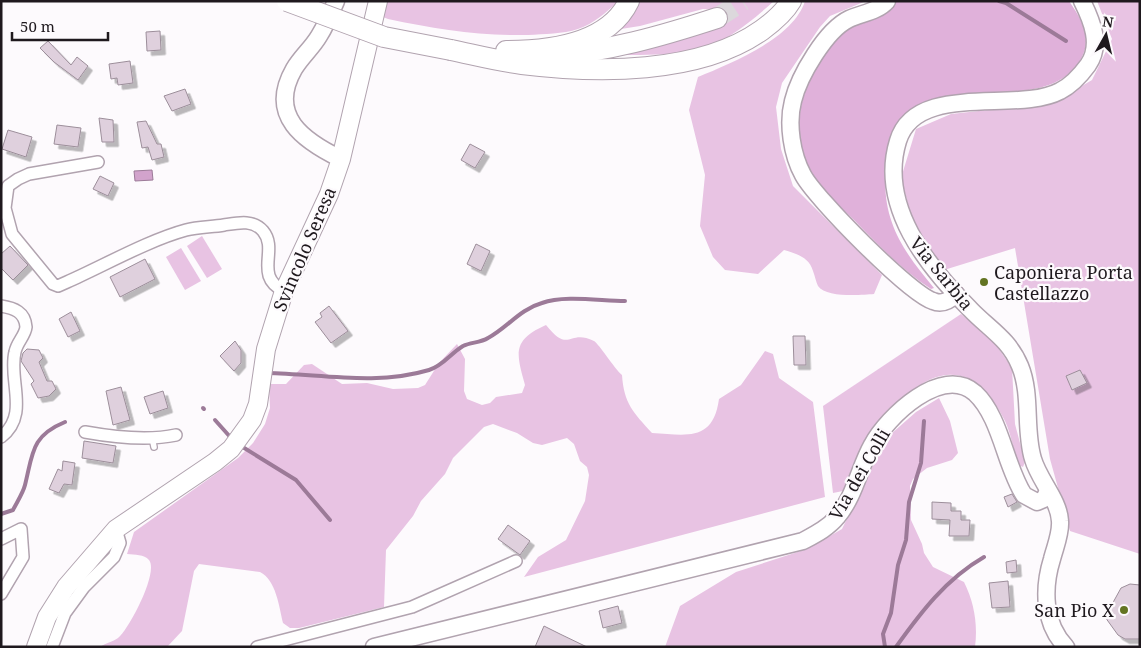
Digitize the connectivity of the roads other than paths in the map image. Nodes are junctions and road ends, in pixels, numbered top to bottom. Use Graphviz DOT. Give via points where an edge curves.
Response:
graph roads {
  1 [pos="287,1"];
  2 [pos="336,1"];
  3 [pos="378,1"];
  4 [pos="791,1"];
  5 [pos="887,1"];
  6 [pos="1082,1"];
  7 [pos="626,6"];
  8 [pos="718,18"];
  9 [pos="451,50"];
  10 [pos="342,159"];
  11 [pos="98,162"];
  12 [pos="284,291"];
  13 [pos="956,294"];
  14 [pos="1,306"];
  15 [pos="85,432"];
  16 [pos="176,435"];
  17 [pos="1,437"];
  18 [pos="1048,491"];
  19 [pos="116,528"];
  20 [pos="1,539"];
  21 [pos="516,561"];
  22 [pos="1,594"];
  23 [pos="36,647"];
  24 [pos="52,647"];
  25 [pos="257,647"];
  26 [pos="374,647"];
  27 [pos="1066,647"];
  1 -- 9 [label="highway, bridge" via="384,37"];
  2 -- 10 [label="street" via="318,38 294,69 286,99 289,118 299,134"];
  3 -- 10 [label="main road, Svincolo Seresa"];
  4 -- 9 [label="highway" via="768,26 753,36 722,51 677,64 621,68 521,64"];
  5 -- 13 [label="street" via="874,10 848,19 830,34 801,78 791,111 796,159 804,177 824,203 922,297 940,303"];
  6 -- 13 [label="street, Via Sarbia" via="1095,42 1091,61 1072,83 1042,97 942,106 925,111 910,120 897,142 894,175 902,218 923,255"];
  7 -- 9 [label="highway" via="595,36 569,44 531,51"];
  8 -- 9 [label="highway" via="648,39 564,55 520,58"];
  10 -- 12 [label="main road, Svincolo Seresa"];
  11 -- 12 [label="street" via="29,174 8,186 5,208 12,234 53,284 58,286 187,230 245,222 258,226 264,232 268,275 274,287"];
  12 -- 19 [label="main road, Svincolo Seresa" via="266,349 258,404 243,434 216,462"];
  13 -- 18 [label="street, Via Sarbia" via="972,312 1000,334 1021,367 1033,459"];
  14 -- 17 [label="street" via="21,313 26,327 14,353 16,410 9,429"];
  15 -- 16 [label="street" via="153,442"];
  18 -- 26 [label="street, Via dei Colli" via="1044,499 1037,502 1024,495 985,406 974,393 957,384 943,385 912,402 881,430 838,517 826,529 803,540"];
  18 -- 27 [label="street" via="1060,521 1046,582 1047,609 1052,625"];
  19 -- 23 [label="main road, Svincolo Seresa" via="66,587 47,617"];
  19 -- 24 [label="street" via="120,543 114,557 84,587 65,613"];
  20 -- 22 [label="street" via="21,529 23,557"];
  21 -- 25 [label="street" via="412,607"];
}
